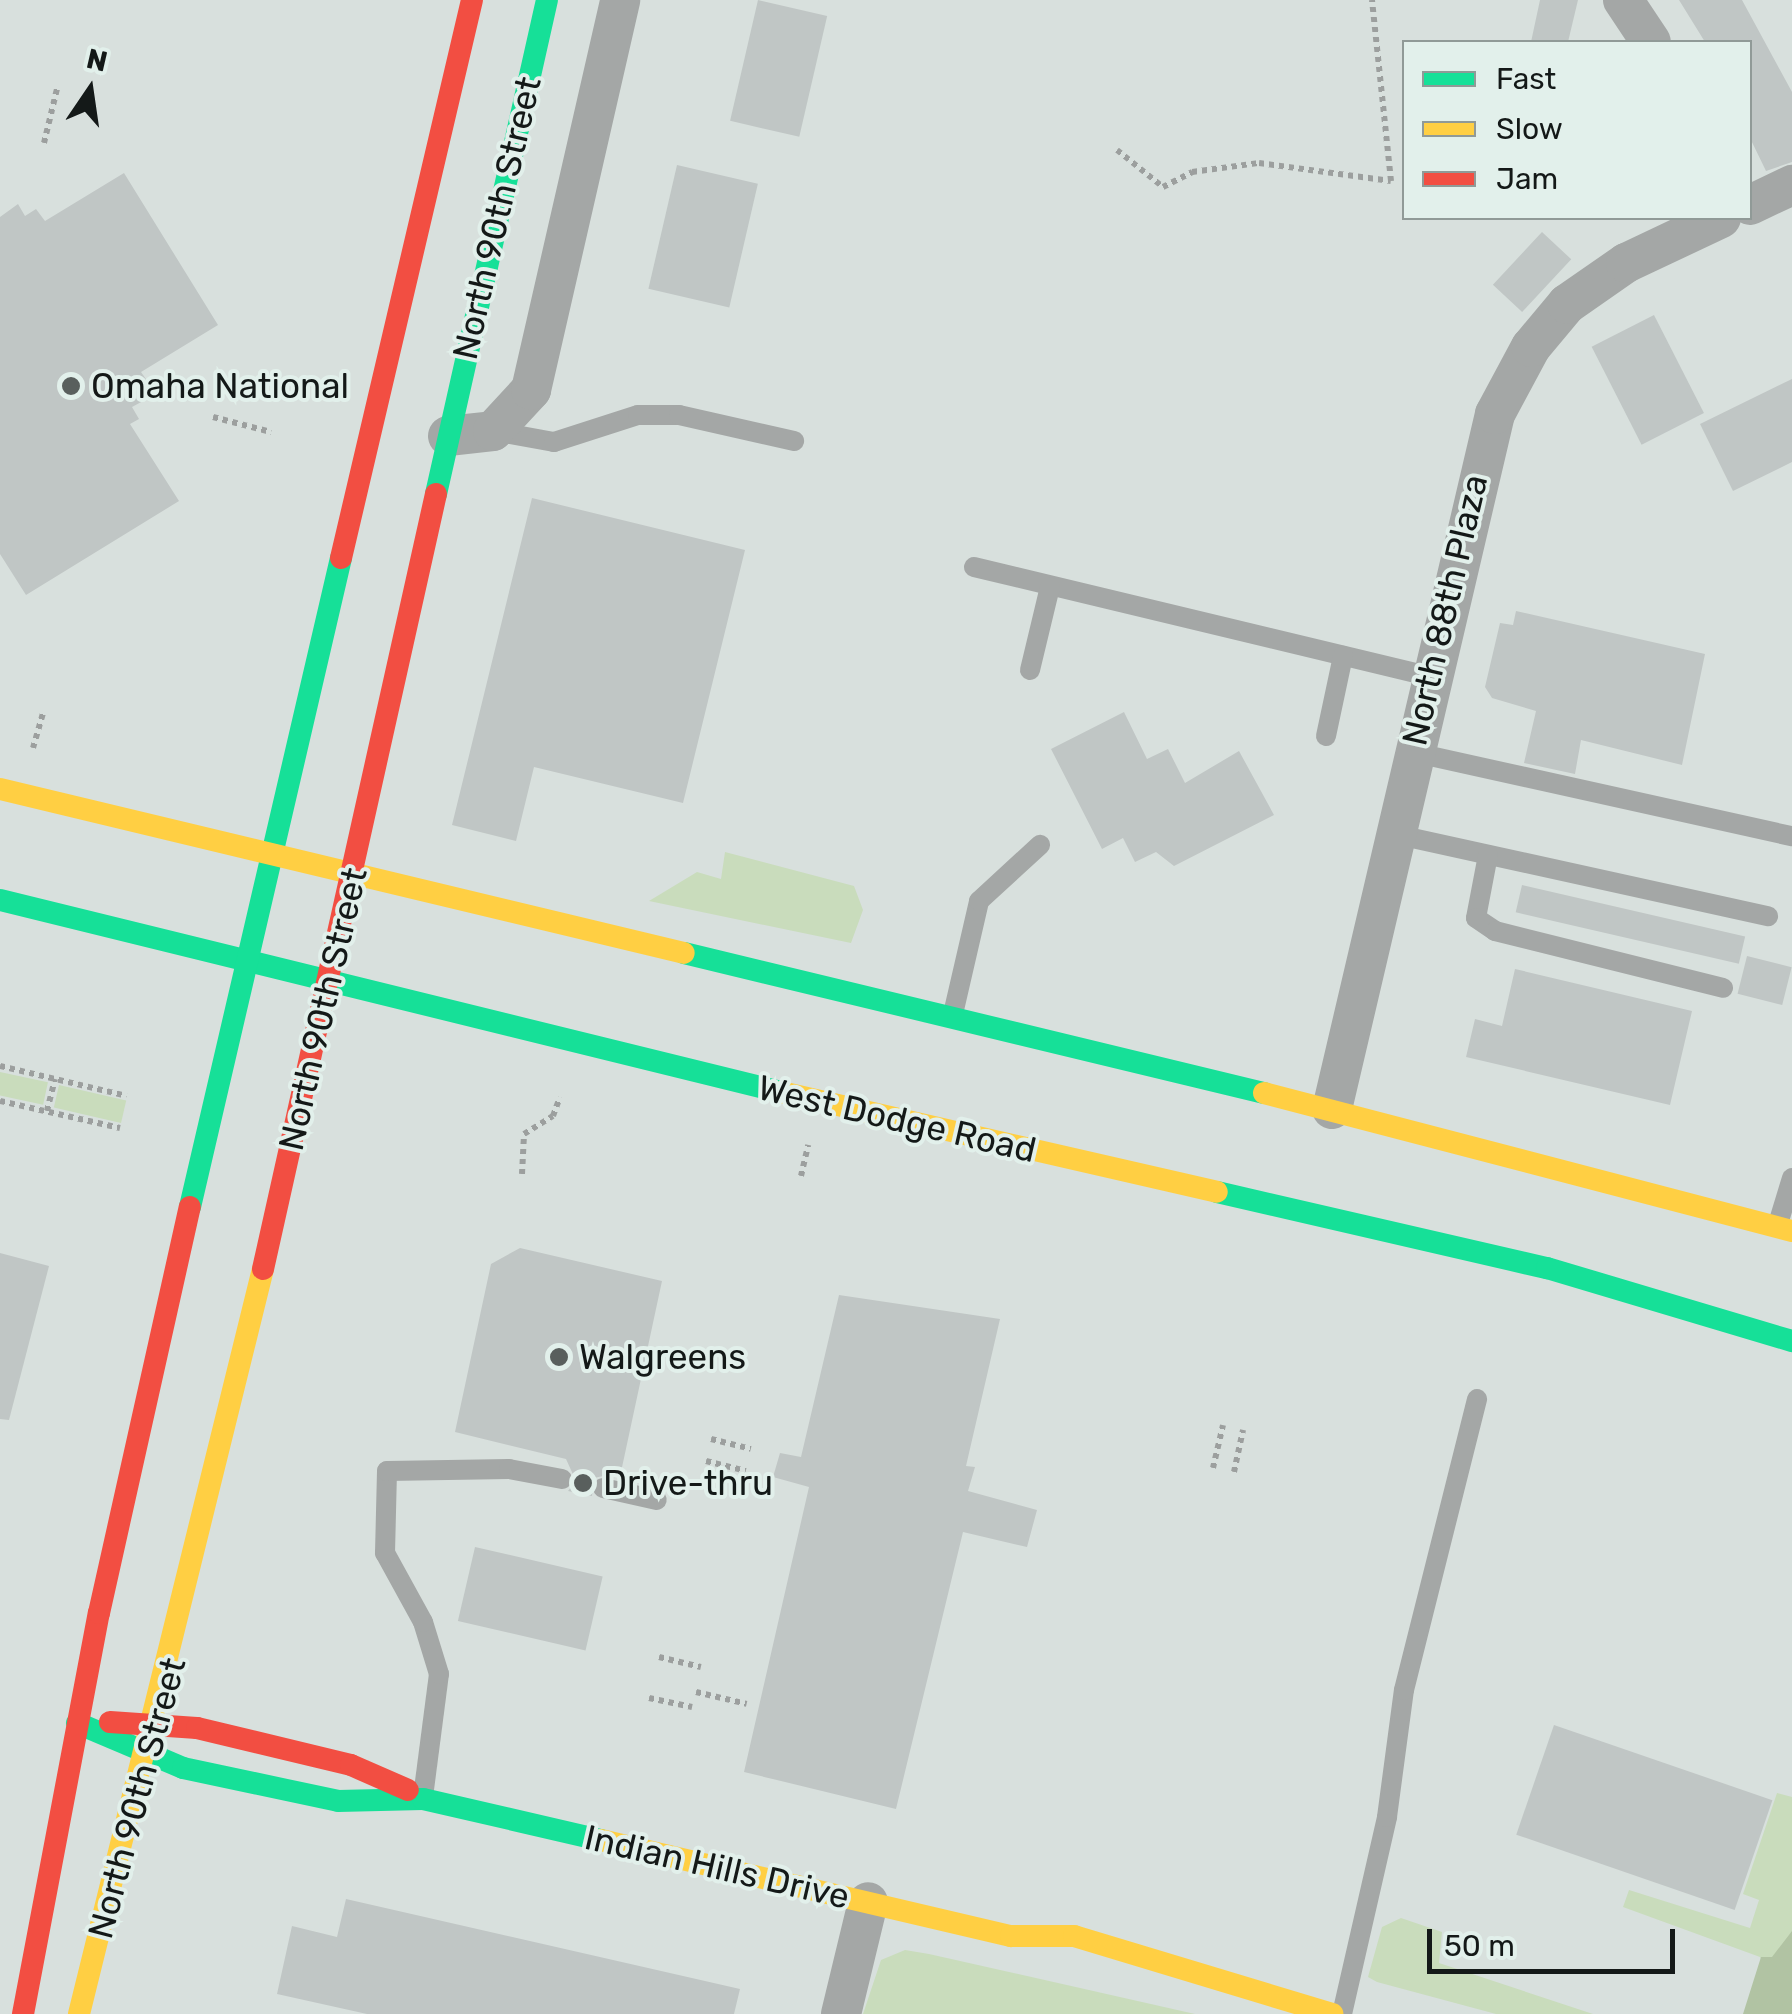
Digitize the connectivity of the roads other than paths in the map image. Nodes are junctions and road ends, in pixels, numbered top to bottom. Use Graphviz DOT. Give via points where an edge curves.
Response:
graph roads {
  1 [pos="472,0"];
  2 [pos="547,0"];
  3 [pos="620,0"];
  4 [pos="1623,0"];
  5 [pos="1650,40"];
  6 [pos="1792,186"];
  7 [pos="1752,202"];
  8 [pos="1715,220"];
  9 [pos="494,431"];
  10 [pos="448,436"];
  11 [pos="794,441"];
  12 [pos="974,567"];
  13 [pos="1050,588"];
  14 [pos="1343,656"];
  15 [pos="1030,670"];
  16 [pos="1430,676"];
  17 [pos="1326,736"];
  18 [pos="1412,752"];
  19 [pos="0,790"];
  20 [pos="1394,834"];
  21 [pos="1792,836"];
  22 [pos="1040,845"];
  23 [pos="270,855"];
  24 [pos="1488,855"];
  25 [pos="353,876"];
  26 [pos="0,900"];
  27 [pos="1768,916"];
  28 [pos="246,959"];
  29 [pos="330,980"];
  30 [pos="1724,988"];
  31 [pos="951,1020"];
  32 [pos="1332,1109"];
  33 [pos="1792,1178"];
  34 [pos="1785,1229"];
  35 [pos="1792,1341"];
  36 [pos="1477,1398"];
  37 [pos="562,1478"];
  38 [pos="604,1488"];
  39 [pos="656,1500"];
  40 [pos="159,1721"];
  41 [pos="77,1724"];
  42 [pos="150,1758"];
  43 [pos="423,1799"];
  44 [pos="868,1902"];
  45 [pos="1011,1936"];
  46 [pos="1048,1964"];
  47 [pos="23,2014"];
  48 [pos="79,2014"];
  49 [pos="840,2014"];
  50 [pos="1332,2014"];
  51 [pos="1342,2014"];
  1 -- 23 [label="main road, North 90th Street"];
  2 -- 10 [label="main road, North 90th Street"];
  3 -- 9 [label="street" via="530,390"];
  4 -- 5 [label="street"];
  6 -- 7 [label="street, North 88th Plaza"];
  8 -- 16 [label="street, North 88th Plaza" via="1589,285 1530,346 1479,459"];
  9 -- 10 [label="street"];
  9 -- 11 [label="lane" via="554,442 638,416 678,414"];
  10 -- 25 [label="main road, North 90th Street"];
  12 -- 13 [label="lane"];
  13 -- 14 [label="lane"];
  13 -- 15 [label="lane"];
  14 -- 16 [label="lane"];
  14 -- 17 [label="lane"];
  16 -- 18 [label="street, North 88th Plaza"];
  18 -- 20 [label="street, North 88th Plaza"];
  18 -- 21 [label="lane"];
  19 -- 23 [label="main road"];
  20 -- 24 [label="lane"];
  20 -- 32 [label="street, North 88th Plaza"];
  22 -- 31 [label="lane" via="979,901"];
  23 -- 25 [label="main road"];
  23 -- 28 [label="main road, North 90th Street"];
  24 -- 27 [label="lane"];
  24 -- 30 [label="lane" via="1476,918 1495,931"];
  25 -- 29 [label="main road, North 90th Street"];
  25 -- 31 [label="main road"];
  26 -- 28 [label="main road, West Dodge Road"];
  28 -- 29 [label="main road, West Dodge Road"];
  28 -- 41 [label="main road, North 90th Street"];
  29 -- 35 [label="main road, West Dodge Road" via="1548,1268"];
  29 -- 40 [label="main road, North 90th Street"];
  31 -- 32 [label="main road"];
  32 -- 34 [label="main road"];
  33 -- 34 [label="lane"];
  36 -- 51 [label="lane" via="1404,1690 1387,1817"];
  37 -- 43 [label="lane" via="508,1468 388,1470 384,1553 423,1622 439,1674"];
  38 -- 39 [label="lane"];
  40 -- 41 [label="main road, Indian Hills Drive"];
  40 -- 42 [label="main road, North 90th Street"];
  40 -- 43 [label="main road, Indian Hills Drive" via="351,1765"];
  41 -- 42 [label="main road, Indian Hills Drive"];
  41 -- 47 [label="main road, North 90th Street"];
  42 -- 43 [label="main road, Indian Hills Drive" via="338,1801"];
  42 -- 48 [label="main road, North 90th Street"];
  43 -- 44 [label="main road, Indian Hills Drive"];
  44 -- 45 [label="main road, Indian Hills Drive"];
  44 -- 49 [label="street"];
  45 -- 46 [label="main road, Indian Hills Drive"];
  45 -- 50 [label="main road, Indian Hills Drive" via="1098,1942"];
}
